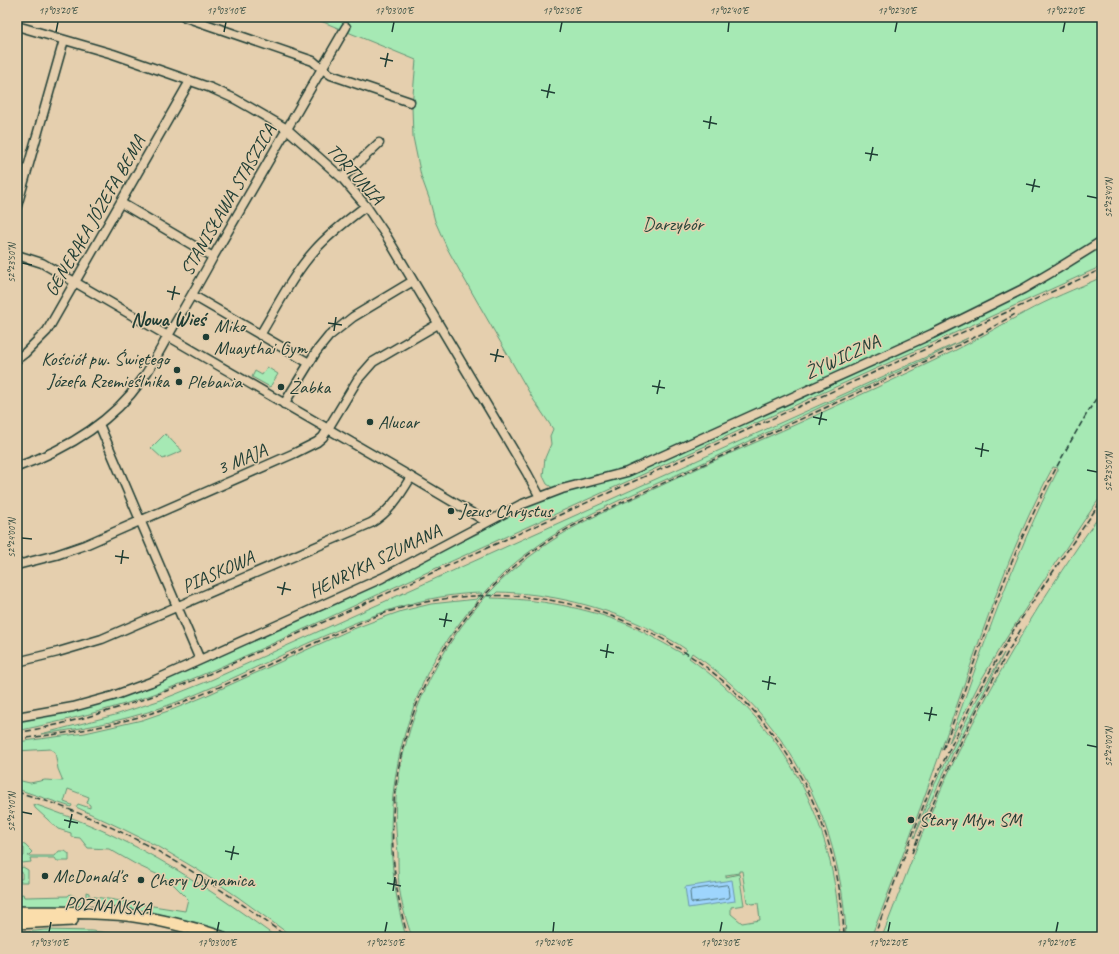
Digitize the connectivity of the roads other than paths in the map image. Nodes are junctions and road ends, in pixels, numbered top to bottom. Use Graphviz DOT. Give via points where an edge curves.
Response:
graph roads {
  1 [pos="185,17"];
  2 [pos="17,26"];
  3 [pos="346,27"];
  4 [pos="64,40"];
  5 [pos="321,68"];
  6 [pos="190,81"];
  7 [pos="410,102"];
  8 [pos="287,129"];
  9 [pos="379,143"];
  10 [pos="342,178"];
  11 [pos="121,203"];
  12 [pos="17,206"];
  13 [pos="366,206"];
  14 [pos="1102,241"];
  15 [pos="17,255"];
  16 [pos="213,257"];
  17 [pos="413,281"];
  18 [pos="75,282"];
  19 [pos="192,294"];
  20 [pos="438,324"];
  21 [pos="260,335"];
  22 [pos="168,336"];
  23 [pos="17,359"];
  24 [pos="309,363"];
  25 [pos="284,404"];
  26 [pos="99,424"];
  27 [pos="329,430"];
  28 [pos="17,467"];
  29 [pos="411,477"];
  30 [pos="586,482"];
  31 [pos="540,497"];
  32 [pos="140,521"];
  33 [pos="487,522"];
  34 [pos="17,565"];
  35 [pos="177,607"];
  36 [pos="200,660"];
  37 [pos="17,662"];
  38 [pos="17,717"];
  39 [pos="17,912"];
  40 [pos="17,923"];
  41 [pos="196,937"];
  42 [pos="221,937"];
  1 -- 5 [label="street" via="314,61"];
  2 -- 4 [label="street, TORTUNIA"];
  3 -- 5 [label="street, STANISŁAWA STASZICA"];
  4 -- 6 [label="street, TORTUNIA" via="114,54"];
  4 -- 12 [label="street"];
  5 -- 7 [label="street" via="331,75"];
  5 -- 8 [label="street, STANISŁAWA STASZICA"];
  6 -- 8 [label="street, TORTUNIA" via="235,99"];
  6 -- 11 [label="street, GENERAŁA JÓZEFA BEMA"];
  8 -- 10 [label="street, TORTUNIA"];
  8 -- 16 [label="street, STANISŁAWA STASZICA"];
  9 -- 10 [label="street"];
  10 -- 13 [label="street, TORTUNIA"];
  11 -- 16 [label="street"];
  11 -- 18 [label="street, GENERAŁA JÓZEFA BEMA"];
  13 -- 17 [label="street, TORTUNIA"];
  13 -- 21 [label="street" via="309,256"];
  14 -- 30 [label="street, ŻYWICZNA" via="1023,289 932,334 633,470"];
  15 -- 18 [label="street" via="42,263"];
  16 -- 19 [label="street, STANISŁAWA STASZICA"];
  17 -- 20 [label="street, TORTUNIA"];
  17 -- 24 [label="street" via="337,329"];
  18 -- 22 [label="street"];
  18 -- 23 [label="street, GENERAŁA JÓZEFA BEMA" via="47,330"];
  19 -- 21 [label="street"];
  19 -- 22 [label="street, STANISŁAWA STASZICA"];
  20 -- 27 [label="street, 3 MAJA" via="379,358 367,368 353,387"];
  20 -- 31 [label="street, TORTUNIA"];
  21 -- 24 [label="street"];
  22 -- 25 [label="street"];
  22 -- 26 [label="street, STANISŁAWA STASZICA" via="140,383"];
  24 -- 25 [label="street"];
  25 -- 27 [label="street"];
  26 -- 28 [label="street, STANISŁAWA STASZICA" via="59,450"];
  26 -- 32 [label="street"];
  27 -- 29 [label="street"];
  27 -- 32 [label="street, 3 MAJA" via="322,439 295,453"];
  29 -- 33 [label="street"];
  29 -- 35 [label="street, PIASKOWA" via="393,505 375,520"];
  30 -- 31 [label="street, HENRYKA SZUMANA"];
  31 -- 33 [label="street, HENRYKA SZUMANA"];
  32 -- 34 [label="street, 3 MAJA" via="73,549"];
  32 -- 35 [label="street"];
  33 -- 36 [label="street, HENRYKA SZUMANA" via="382,578"];
  35 -- 36 [label="street"];
  35 -- 37 [label="street, PIASKOWA" via="88,644"];
  36 -- 38 [label="street, HENRYKA SZUMANA" via="113,696 74,707"];
  39 -- 42 [label="main road, POZNAŃSKA" via="133,916"];
  40 -- 41 [label="main road, POZNAŃSKA" via="60,920 112,922 150,926"];
}
